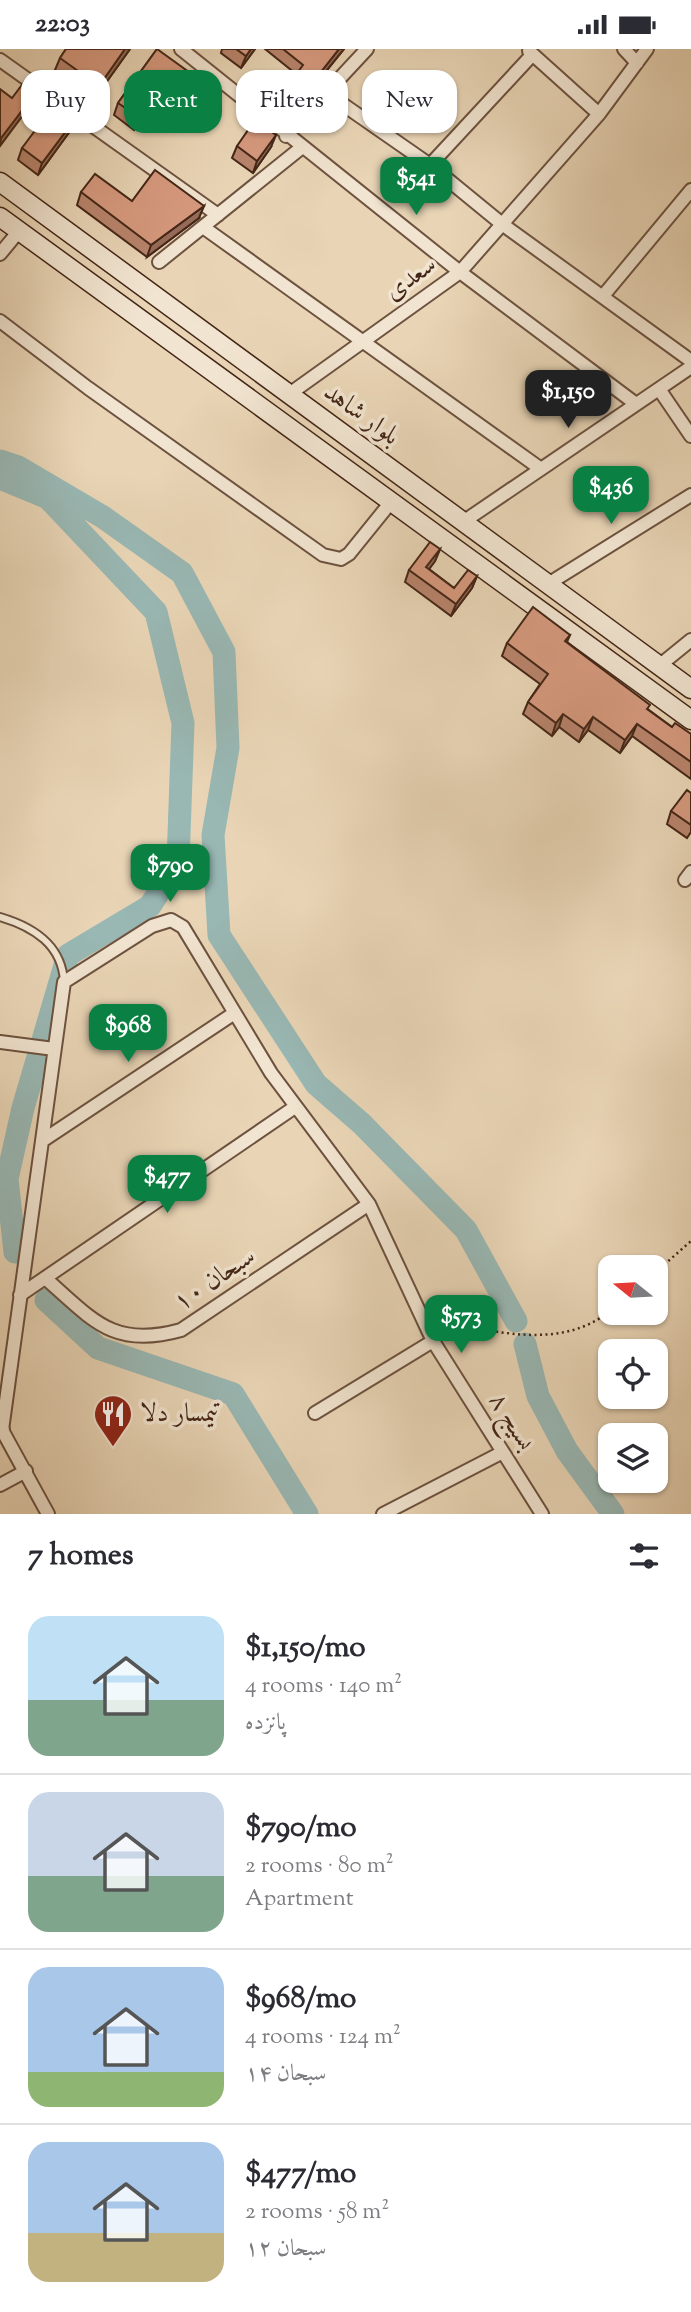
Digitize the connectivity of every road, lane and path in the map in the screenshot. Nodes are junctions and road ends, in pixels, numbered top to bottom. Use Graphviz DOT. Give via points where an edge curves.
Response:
graph roads {
  1 [pos="181,49"];
  2 [pos="367,49"];
  3 [pos="624,49"];
  4 [pos="647,49"];
  5 [pos="530,52"];
  6 [pos="0,60"];
  7 [pos="636,63"];
  8 [pos="348,71"];
  9 [pos="348,109"];
  10 [pos="598,114"];
  11 [pos="289,133"];
  12 [pos="286,136"];
  13 [pos="302,148"];
  14 [pos="430,165"];
  15 [pos="0,182"];
  16 [pos="691,190"];
  17 [pos="218,215"];
  18 [pos="0,217"];
  19 [pos="502,224"];
  20 [pos="203,227"];
  21 [pos="19,231"];
  22 [pos="0,254"];
  23 [pos="159,262"];
  24 [pos="460,272"];
  25 [pos="603,296"];
  26 [pos="0,321"];
  27 [pos="363,342"];
  28 [pos="691,361"];
  29 [pos="691,367"];
  30 [pos="659,389"];
  31 [pos="288,395"];
  32 [pos="636,404"];
  33 [pos="691,436"];
  34 [pos="541,469"];
  35 [pos="691,495"];
  36 [pos="391,502"];
  37 [pos="463,522"];
  38 [pos="513,558"];
  39 [pos="498,580"];
  40 [pos="548,584"];
  41 [pos="691,640"];
  42 [pos="659,666"];
  43 [pos="691,689"];
  44 [pos="691,720"];
  45 [pos="0,917"];
  46 [pos="64,982"];
  47 [pos="233,1014"];
  48 [pos="0,1042"];
  49 [pos="54,1049"];
  50 [pos="295,1107"];
  51 [pos="41,1141"];
  52 [pos="369,1203"];
  53 [pos="691,1241"];
  54 [pos="668,1261"];
  55 [pos="45,1278"];
  56 [pos="20,1295"];
  57 [pos="420,1314"];
  58 [pos="598,1320"];
  59 [pos="433,1341"];
  60 [pos="315,1413"];
  61 [pos="1,1430"];
  62 [pos="503,1452"];
  63 [pos="26,1471"];
  64 [pos="0,1485"];
  65 [pos="48,1514"];
  66 [pos="383,1514"];
  67 [pos="542,1514"];
  1 -- 12 [label="street"];
  2 -- 8 [label="street"];
  3 -- 7 [label="street"];
  4 -- 7 [label="street, سعدی"];
  5 -- 10 [label="street"];
  5 -- 14 [label="street"];
  6 -- 17 [label="street"];
  7 -- 10 [label="street, سعدی"];
  9 -- 14 [label="street"];
  10 -- 19 [label="street, سعدی"];
  11 -- 12 [label="street"];
  12 -- 13 [label="street"];
  13 -- 17 [label="street"];
  13 -- 24 [label="street"];
  14 -- 19 [label="street"];
  15 -- 31 [label="main road, بلوار شاهد"];
  16 -- 25 [label="street"];
  17 -- 20 [label="street"];
  18 -- 21 [label="main road, بلوار شاهد"];
  19 -- 24 [label="street, سعدی"];
  19 -- 25 [label="street"];
  20 -- 23 [label="street"];
  20 -- 27 [label="street"];
  21 -- 22 [label="street"];
  21 -- 36 [label="main road, بلوار شاهد"];
  24 -- 27 [label="street, سعدی"];
  24 -- 32 [label="street"];
  25 -- 28 [label="street"];
  26 -- 36 [label="street" via="323,555 341,559 349,554"];
  27 -- 31 [label="street, سعدی"];
  27 -- 34 [label="street"];
  29 -- 30 [label="street"];
  30 -- 32 [label="street"];
  30 -- 33 [label="street"];
  31 -- 37 [label="main road, بلوار شاهد"];
  32 -- 34 [label="street"];
  34 -- 37 [label="street"];
  35 -- 40 [label="street"];
  36 -- 39 [label="main road, بلوار شاهد"];
  37 -- 38 [label="main road, بلوار شاهد"];
  38 -- 39 [label="main road"];
  38 -- 40 [label="main road, بلوار شاهد"];
  39 -- 44 [label="main road, بلوار شاهد"];
  40 -- 42 [label="main road, بلوار شاهد"];
  41 -- 42 [label="street"];
  42 -- 43 [label="main road, بلوار شاهد"];
  45 -- 46 [label="lane" via="24,925 58,952"];
  46 -- 47 [label="street, بسیج ۸" via="152,926 171,920 183,927"];
  46 -- 49 [label="street"];
  47 -- 50 [label="street, بسیج ۸"];
  47 -- 51 [label="street"];
  48 -- 49 [label="street"];
  49 -- 51 [label="street"];
  50 -- 52 [label="street, بسیج ۸"];
  50 -- 55 [label="street"];
  51 -- 56 [label="street"];
  52 -- 55 [label="street, سبحان ۱۰" via="181,1331 154,1338 122,1336 95,1322"];
  52 -- 57 [label="street, بسیج ۸"];
  53 -- 54 [label="path"];
  55 -- 56 [label="street"];
  56 -- 61 [label="street"];
  57 -- 58 [label="path" via="520,1336 557,1333"];
  57 -- 59 [label="street, بسیج ۸"];
  59 -- 60 [label="street"];
  59 -- 62 [label="street, بسیج ۸"];
  61 -- 63 [label="street"];
  62 -- 66 [label="street"];
  62 -- 67 [label="street, بسیج ۸"];
  63 -- 64 [label="street"];
  63 -- 65 [label="street"];
}
